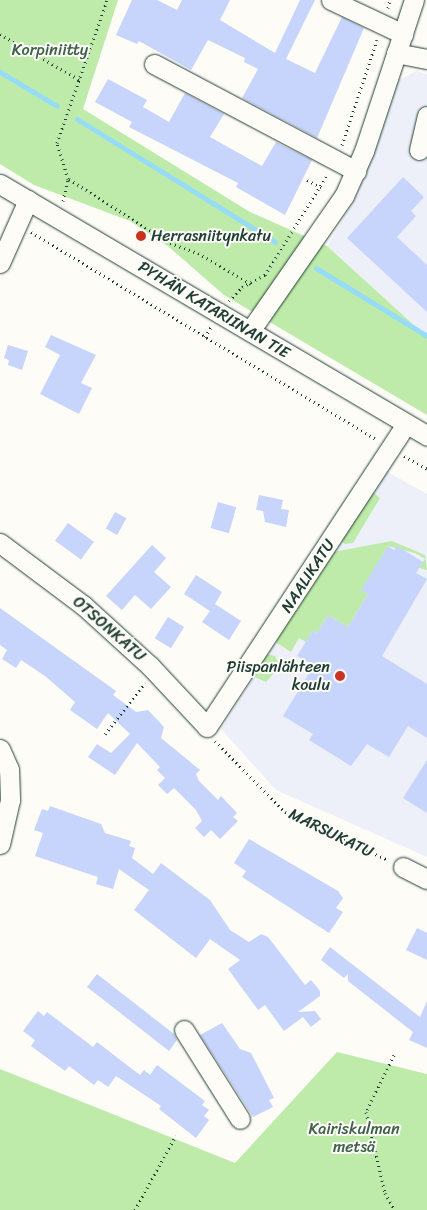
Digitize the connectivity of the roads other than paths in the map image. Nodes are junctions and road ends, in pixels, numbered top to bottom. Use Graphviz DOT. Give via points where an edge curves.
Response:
graph roads {
  1 [pos="332,0"];
  2 [pos="414,0"];
  3 [pos="403,34"];
  4 [pos="396,53"];
  5 [pos="427,59"];
  6 [pos="154,64"];
  7 [pos="427,116"];
  8 [pos="419,150"];
  9 [pos="356,171"];
  10 [pos="0,184"];
  11 [pos="28,200"];
  12 [pos="0,263"];
  13 [pos="250,331"];
  14 [pos="406,424"];
  15 [pos="427,436"];
  16 [pos="0,543"];
  17 [pos="207,727"];
  18 [pos="0,749"];
  19 [pos="0,844"];
  20 [pos="402,867"];
  21 [pos="427,879"];
  22 [pos="184,1030"];
  23 [pos="240,1119"];
  1 -- 3 [label="street"];
  2 -- 3 [label="street"];
  3 -- 4 [label="street"];
  4 -- 5 [label="street"];
  4 -- 9 [label="street"];
  6 -- 9 [label="street"];
  7 -- 8 [label="street"];
  9 -- 13 [label="street" via="319,234"];
  10 -- 11 [label="street, PYHÄN KATARIINAN TIE"];
  11 -- 12 [label="street"];
  11 -- 13 [label="street, PYHÄN KATARIINAN TIE"];
  13 -- 14 [label="street, PYHÄN KATARIINAN TIE"];
  14 -- 15 [label="street, PYHÄN KATARIINAN TIE"];
  14 -- 17 [label="street, NAALIKATU"];
  16 -- 17 [label="street, OTSONKATU" via="83,605 156,672"];
  18 -- 19 [label="street" via="9,769 10,800"];
  20 -- 21 [label="street"];
  22 -- 23 [label="street"];
}
